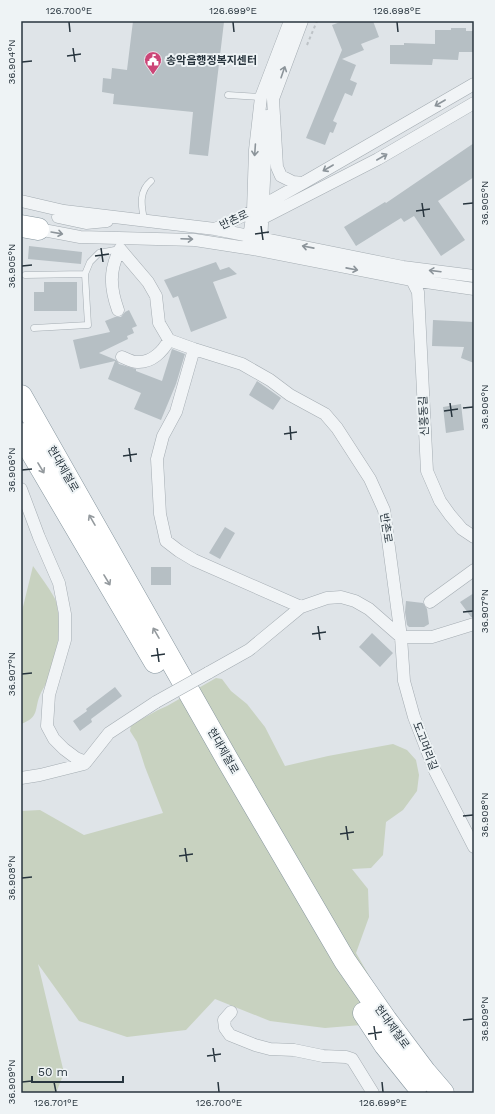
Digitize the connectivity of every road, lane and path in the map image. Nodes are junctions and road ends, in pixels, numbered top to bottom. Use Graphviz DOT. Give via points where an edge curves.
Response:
graph roads {
  1 [pos="290,21"];
  2 [pos="302,21"];
  3 [pos="317,21"];
  4 [pos="306,48"];
  5 [pos="474,84"];
  6 [pos="228,95"];
  7 [pos="261,97"];
  8 [pos="273,99"];
  9 [pos="474,103"];
  10 [pos="151,181"];
  11 [pos="303,183"];
  12 [pos="21,200"];
  13 [pos="264,204"];
  14 [pos="21,209"];
  15 [pos="253,211"];
  16 [pos="263,218"];
  17 [pos="128,219"];
  18 [pos="144,220"];
  19 [pos="27,225"];
  20 [pos="215,229"];
  21 [pos="249,236"];
  22 [pos="262,239"];
  23 [pos="247,248"];
  24 [pos="120,249"];
  25 [pos="267,252"];
  26 [pos="85,274"];
  27 [pos="25,275"];
  28 [pos="474,276"];
  29 [pos="412,280"];
  30 [pos="474,289"];
  31 [pos="118,310"];
  32 [pos="34,328"];
  33 [pos="169,340"];
  34 [pos="194,349"];
  35 [pos="122,357"];
  36 [pos="21,396"];
  37 [pos="21,434"];
  38 [pos="21,489"];
  39 [pos="474,537"];
  40 [pos="474,570"];
  41 [pos="430,602"];
  42 [pos="301,607"];
  43 [pos="474,624"];
  44 [pos="401,637"];
  45 [pos="86,762"];
  46 [pos="21,778"];
  47 [pos="474,847"];
  48 [pos="230,1012"];
  49 [pos="382,1015"];
  50 [pos="385,1045"];
  51 [pos="373,1093"];
  52 [pos="417,1093"];
  53 [pos="423,1093"];
  54 [pos="443,1093"];
  55 [pos="455,1093"];
  1 -- 7 [label="street, 반촌로"];
  8 -- 2 [label="street, one-way"];
  3 -- 4 [label="path"];
  5 -- 11 [label="street, one-way"];
  6 -- 7 [label="lane"];
  7 -- 8 [label="street"];
  7 -- 15 [label="street, 반촌로, one-way" via="255,150"];
  8 -- 11 [label="street" via="277,167 281,176 293,182"];
  8 -- 13 [label="street" via="266,119"];
  16 -- 9 [label="street, 반촌로, one-way" via="378,159"];
  10 -- 18 [label="lane" via="144,186 142,193"];
  11 -- 13 [label="street"];
  12 -- 17 [label="street, 반촌로" via="64,211"];
  13 -- 15 [label="street"];
  13 -- 16 [label="street"];
  14 -- 17 [label="street" via="86,223"];
  15 -- 20 [label="street, 반촌로"];
  15 -- 21 [label="street"];
  16 -- 22 [label="street"];
  17 -- 18 [label="street, 반촌로"];
  18 -- 20 [label="street, 반촌로"];
  19 -- 23 [label="street, one-way" via="80,237 195,240"];
  20 -- 21 [label="street"];
  21 -- 22 [label="street"];
  21 -- 23 [label="street"];
  22 -- 25 [label="street"];
  28 -- 22 [label="street, one-way" via="403,267"];
  23 -- 25 [label="street"];
  24 -- 26 [label="lane" via="99,253 90,262"];
  24 -- 31 [label="street" via="113,262 112,273"];
  24 -- 33 [label="street" via="148,282 156,296 159,323"];
  25 -- 29 [label="street, one-way"];
  26 -- 27 [label="lane"];
  26 -- 32 [label="lane" via="88,325"];
  29 -- 30 [label="street"];
  29 -- 39 [label="street, 신흥동길" via="418,292 427,471 440,501 462,529"];
  33 -- 34 [label="street, 반촌로"];
  33 -- 35 [label="street" via="164,350 149,359 139,362"];
  34 -- 42 [label="street" via="176,412 163,436 157,459 160,514 166,541 194,560"];
  34 -- 44 [label="street, 반촌로" via="253,369 290,395 325,414 337,428 370,480 384,510"];
  49 -- 36 [label="highway, 현대제철로, one-way" via="344,961"];
  37 -- 50 [label="highway, 현대제철로, one-way" via="324,952"];
  38 -- 45 [label="street" via="60,583 65,614 65,640 49,695 47,726 54,739 64,749"];
  40 -- 41 [label="street"];
  42 -- 44 [label="street" via="327,598 356,601"];
  42 -- 45 [label="street, bridge" via="249,650 156,702 109,733"];
  43 -- 44 [label="street" via="432,636"];
  44 -- 47 [label="street, 도고머리길" via="404,681 414,717 435,771"];
  45 -- 46 [label="street"];
  48 -- 51 [label="street" via="224,1020 225,1028 230,1035 255,1046 270,1049 346,1057 352,1060"];
  49 -- 54 [label="highway, 현대제철로"];
  49 -- 55 [label="highway"];
  50 -- 52 [label="highway"];
  50 -- 53 [label="highway, 현대제철로"];
}
